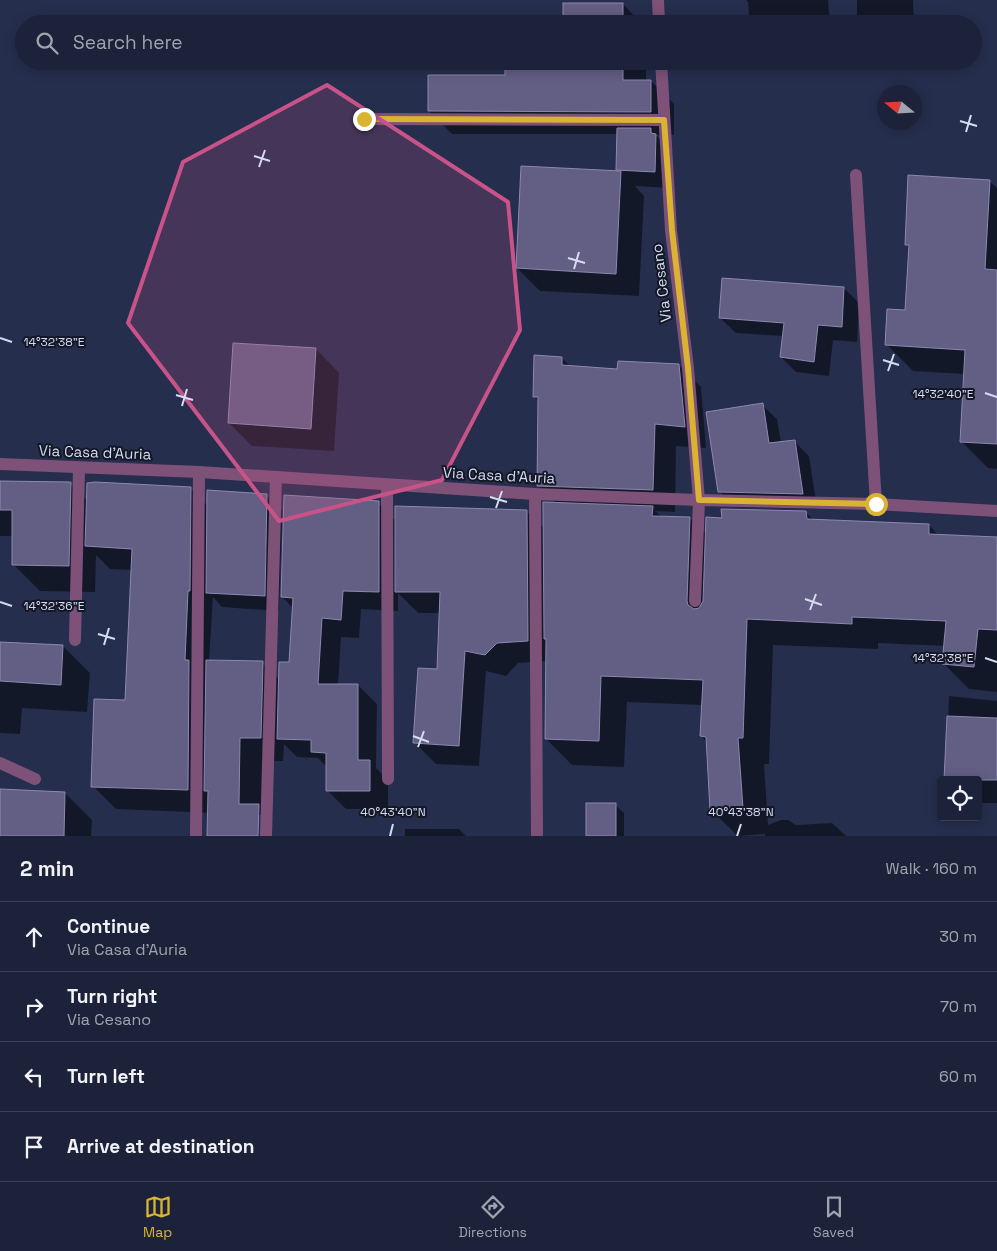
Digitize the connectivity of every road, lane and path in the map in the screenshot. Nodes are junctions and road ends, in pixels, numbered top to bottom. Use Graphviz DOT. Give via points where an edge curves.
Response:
graph roads {
  1 [pos="658,0"];
  2 [pos="659,15"];
  3 [pos="661,70"];
  4 [pos="364,119"];
  5 [pos="664,120"];
  6 [pos="856,175"];
  7 [pos="0,464"];
  8 [pos="79,468"];
  9 [pos="199,472"];
  10 [pos="276,477"];
  11 [pos="387,485"];
  12 [pos="535,494"];
  13 [pos="699,500"];
  14 [pos="876,504"];
  15 [pos="997,512"];
  16 [pos="695,600"];
  17 [pos="75,640"];
  18 [pos="0,763"];
  19 [pos="35,779"];
  20 [pos="388,779"];
  21 [pos="196,836"];
  22 [pos="266,836"];
  23 [pos="537,836"];
  1 -- 2 [label="street"];
  3 -- 5 [label="street, Via Cesano"];
  4 -- 5 [label="street"];
  5 -- 13 [label="street, Via Cesano"];
  6 -- 14 [label="street"];
  7 -- 8 [label="street, Via Casa d'Auria"];
  8 -- 9 [label="street, Via Casa d'Auria"];
  8 -- 17 [label="street"];
  9 -- 10 [label="street, Via Casa d'Auria"];
  9 -- 21 [label="street"];
  10 -- 11 [label="street, Via Casa d'Auria"];
  10 -- 22 [label="street"];
  11 -- 12 [label="street, Via Casa d'Auria"];
  11 -- 20 [label="street"];
  12 -- 13 [label="street, Via Casa d'Auria"];
  12 -- 23 [label="street"];
  13 -- 14 [label="street, Via Casa d'Auria"];
  13 -- 16 [label="street, Via Cesano"];
  14 -- 15 [label="street, Via Casa d'Auria"];
  18 -- 19 [label="street"];
}
